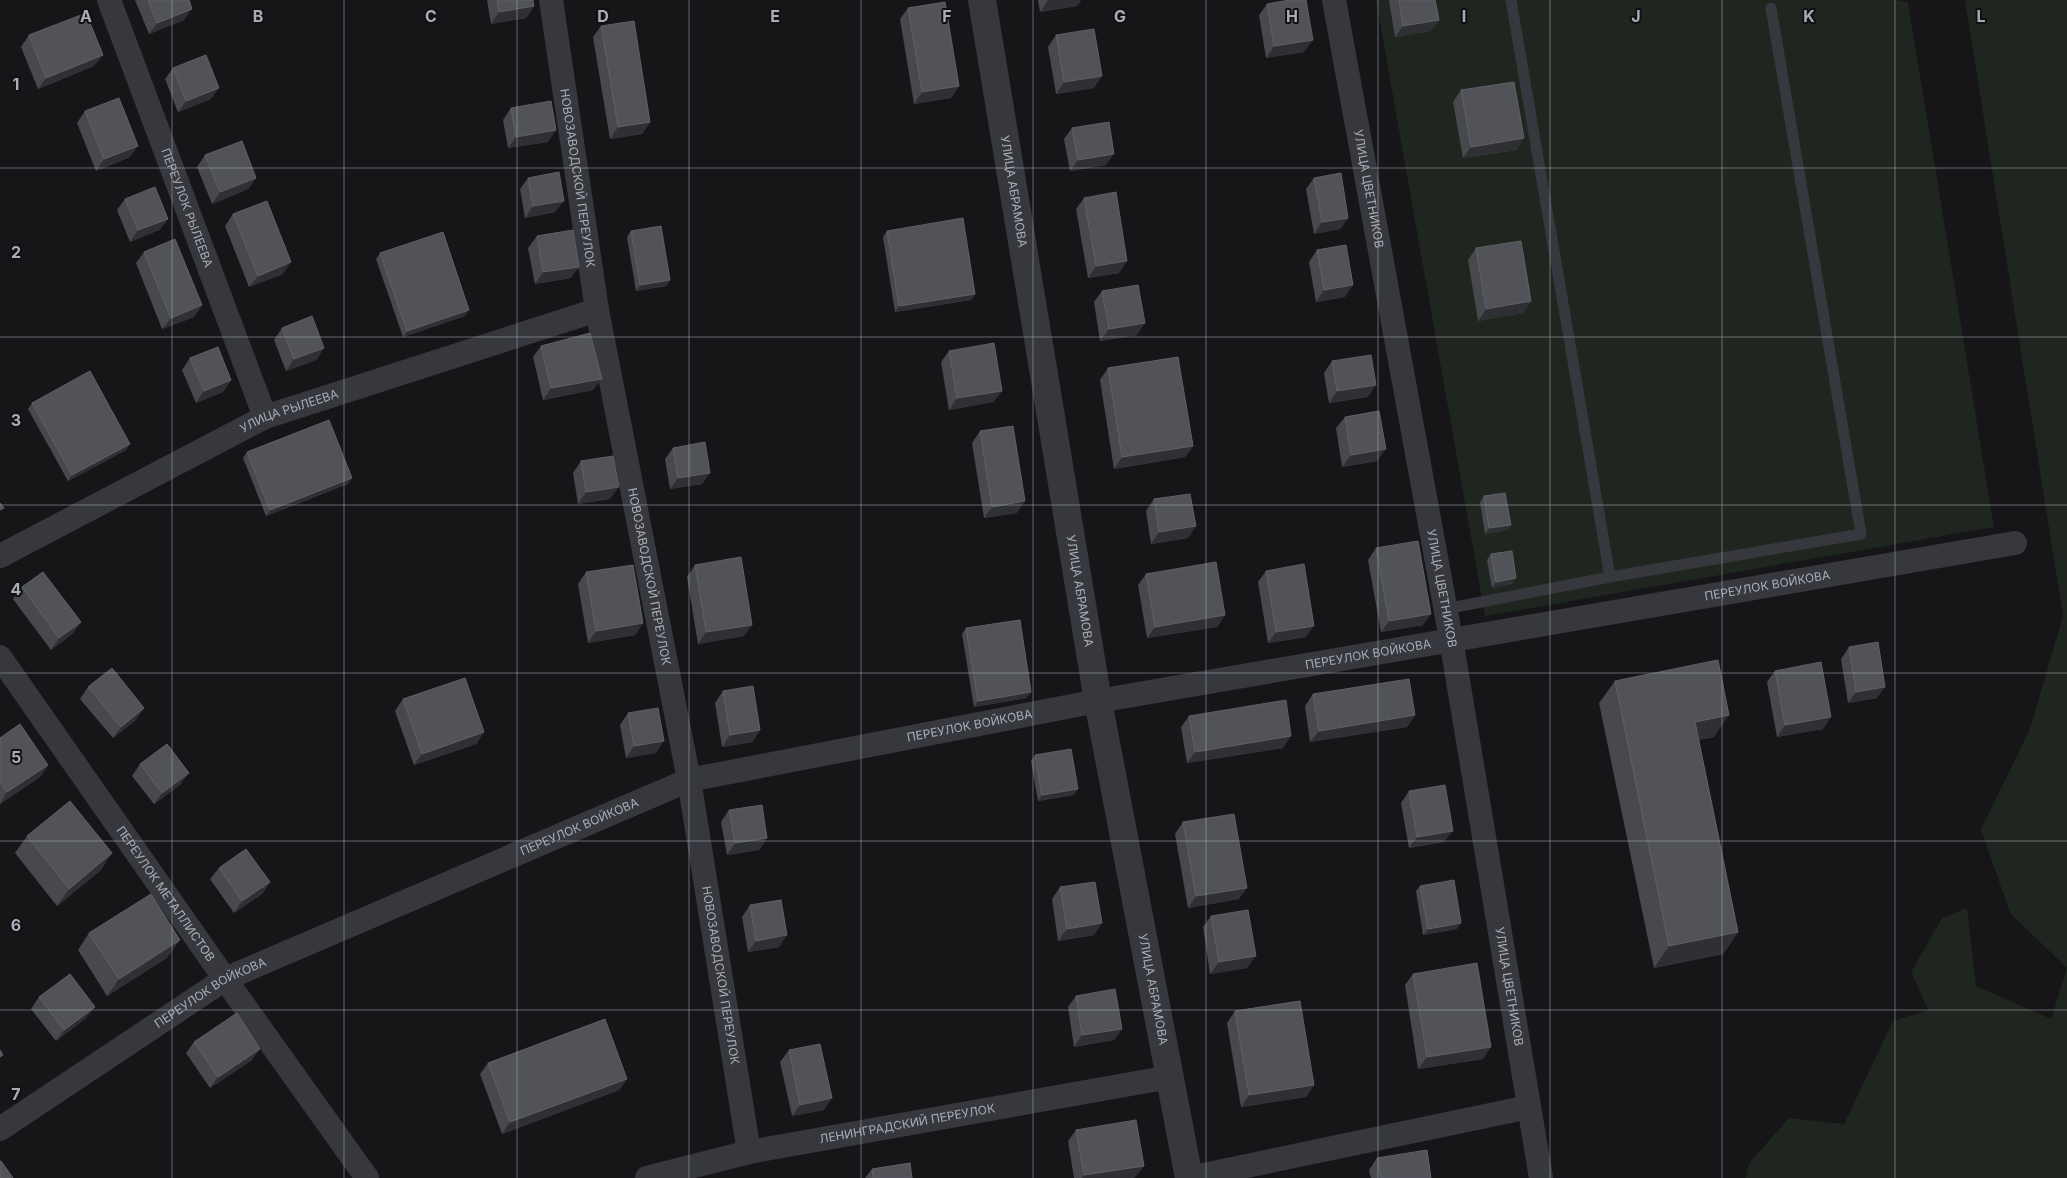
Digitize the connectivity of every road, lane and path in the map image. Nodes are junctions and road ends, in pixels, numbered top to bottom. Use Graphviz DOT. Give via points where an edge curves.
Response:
graph roads {
  1 [pos="110,0"];
  2 [pos="551,0"];
  3 [pos="982,0"];
  4 [pos="1334,0"];
  5 [pos="1511,0"];
  6 [pos="1771,8"];
  7 [pos="597,310"];
  8 [pos="265,417"];
  9 [pos="2015,543"];
  10 [pos="0,556"];
  11 [pos="1610,577"];
  12 [pos="1445,609"];
  13 [pos="1450,639"];
  14 [pos="0,657"];
  15 [pos="1098,701"];
  16 [pos="689,780"];
  17 [pos="224,979"];
  18 [pos="1170,1077"];
  19 [pos="1529,1108"];
  20 [pos="0,1129"];
  21 [pos="749,1152"];
  22 [pos="367,1178"];
  23 [pos="647,1178"];
  24 [pos="1189,1178"];
  25 [pos="1541,1178"];
  1 -- 8 [label="street, ПЕРЕУЛОК РЫЛЕЕВА"];
  2 -- 7 [label="street, НОВОЗАВОДСКОЙ ПЕРЕУЛОК"];
  3 -- 15 [label="street, УЛИЦА АБРАМОВА"];
  4 -- 12 [label="street, УЛИЦА ЦВЕТНИКОВ"];
  5 -- 11 [label="lane"];
  6 -- 11 [label="lane" via="1861,534"];
  7 -- 8 [label="street, УЛИЦА РЫЛЕЕВА"];
  7 -- 16 [label="street, НОВОЗАВОДСКОЙ ПЕРЕУЛОК"];
  8 -- 10 [label="street, УЛИЦА РЫЛЕЕВА"];
  9 -- 13 [label="street, ПЕРЕУЛОК ВОЙКОВА"];
  11 -- 12 [label="lane"];
  12 -- 13 [label="street, УЛИЦА ЦВЕТНИКОВ"];
  13 -- 15 [label="street, ПЕРЕУЛОК ВОЙКОВА"];
  13 -- 19 [label="street, УЛИЦА ЦВЕТНИКОВ"];
  14 -- 17 [label="street, ПЕРЕУЛОК МЕТАЛЛИСТОВ"];
  15 -- 16 [label="street, ПЕРЕУЛОК ВОЙКОВА"];
  15 -- 18 [label="street, УЛИЦА АБРАМОВА"];
  16 -- 17 [label="street, ПЕРЕУЛОК ВОЙКОВА"];
  16 -- 21 [label="street, НОВОЗАВОДСКОЙ ПЕРЕУЛОК"];
  17 -- 20 [label="street, ПЕРЕУЛОК ВОЙКОВА"];
  17 -- 22 [label="street, ПЕРЕУЛОК МЕТАЛЛИСТОВ"];
  18 -- 21 [label="street, ЛЕНИНГРАДСКИЙ ПЕРЕУЛОК"];
  18 -- 24 [label="street, УЛИЦА АБРАМОВА"];
  19 -- 24 [label="street"];
  19 -- 25 [label="street, УЛИЦА ЦВЕТНИКОВ"];
  21 -- 23 [label="street, ЛЕНИНГРАДСКИЙ ПЕРЕУЛОК"];
}
